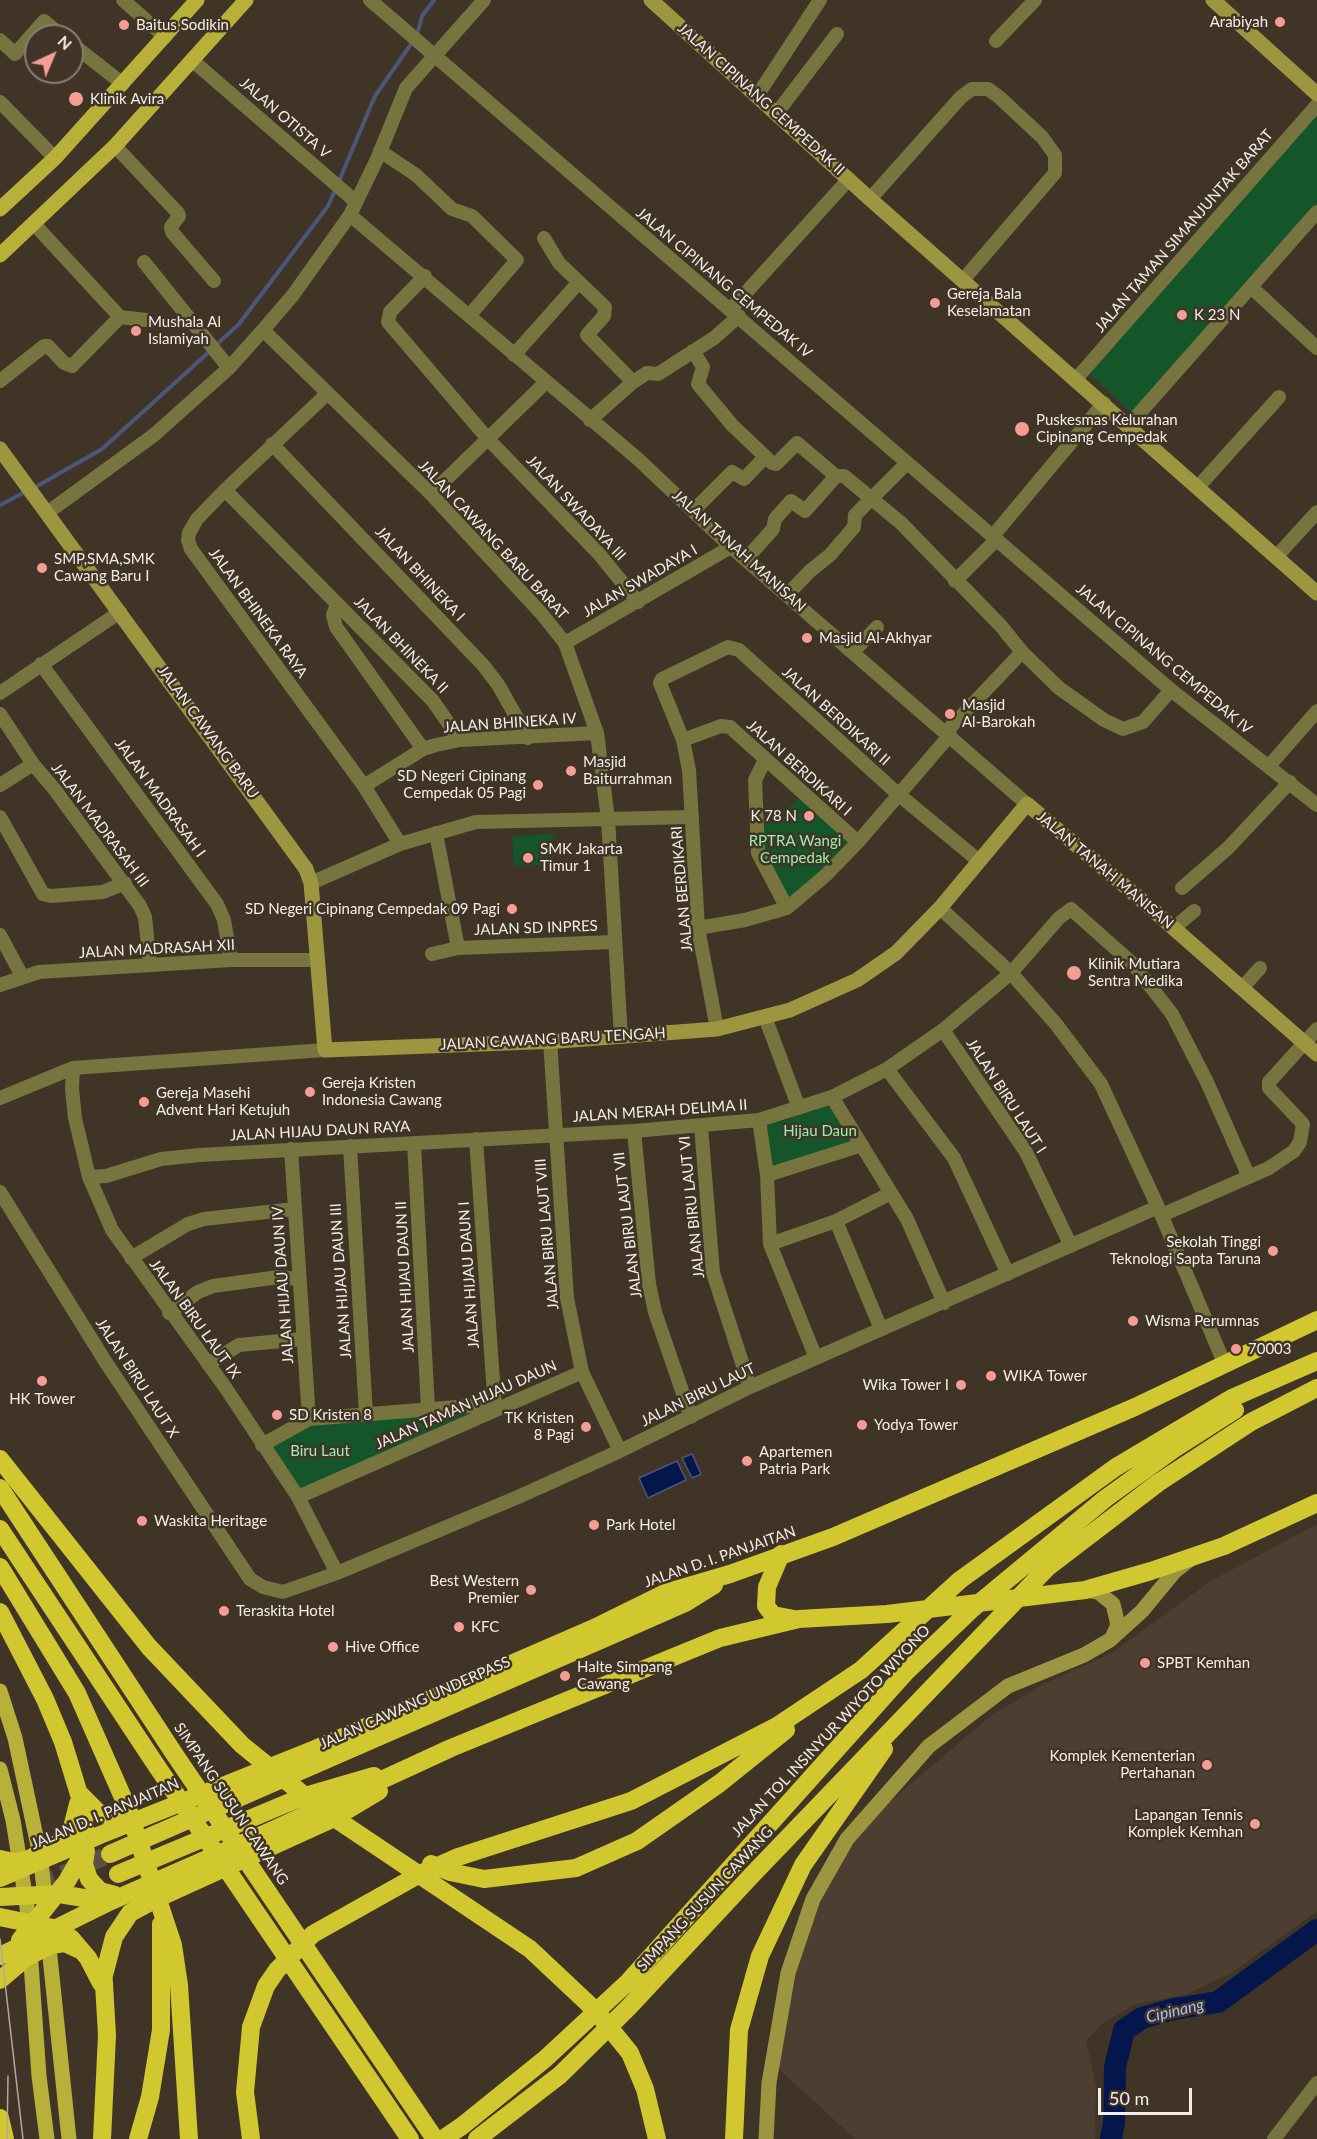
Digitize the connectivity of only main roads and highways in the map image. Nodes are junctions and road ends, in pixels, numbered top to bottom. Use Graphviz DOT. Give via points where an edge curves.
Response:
graph roads {
  1 [pos="197,0"];
  2 [pos="246,0"];
  3 [pos="0,209"];
  4 [pos="0,255"];
  5 [pos="1317,1320"];
  6 [pos="1317,1362"];
  7 [pos="1317,1388"];
  8 [pos="0,1459"];
  9 [pos="0,1488"];
  10 [pos="1317,1503"];
  11 [pos="0,1529"];
  12 [pos="781,1554"];
  13 [pos="0,1567"];
  14 [pos="730,1574"];
  15 [pos="0,1612"];
  16 [pos="799,1619"];
  17 [pos="951,1666"];
  18 [pos="858,1672"];
  19 [pos="0,1691"];
  20 [pos="0,1769"];
  21 [pos="400,1772"];
  22 [pos="79,1793"];
  23 [pos="156,1813"];
  24 [pos="357,1833"];
  25 [pos="92,1838"];
  26 [pos="110,1854"];
  27 [pos="0,1859"];
  28 [pos="118,1874"];
  29 [pos="0,1878"];
  30 [pos="136,1890"];
  31 [pos="59,1894"];
  32 [pos="0,1897"];
  33 [pos="109,1902"];
  34 [pos="161,1916"];
  35 [pos="0,1917"];
  36 [pos="44,1926"];
  37 [pos="84,1953"];
  38 [pos="2,1954"];
  39 [pos="103,1979"];
  40 [pos="0,1980"];
  41 [pos="628,1982"];
  42 [pos="106,2008"];
  43 [pos="0,2118"];
  44 [pos="5,2139"];
  45 [pos="47,2139"];
  46 [pos="69,2139"];
  47 [pos="102,2139"];
  48 [pos="138,2139"];
  49 [pos="189,2139"];
  50 [pos="251,2139"];
  51 [pos="410,2139"];
  52 [pos="435,2139"];
  53 [pos="443,2139"];
  54 [pos="477,2139"];
  55 [pos="657,2139"];
  56 [pos="734,2139"];
  1 -- 3 [label="main road" via="55,158"];
  2 -- 4 [label="main road" via="115,146"];
  5 -- 12 [label="highway, JALAN D. I. PANJAITAN" via="1135,1407 833,1537"];
  6 -- 18 [label="highway" via="1232,1398 1116,1467 960,1580"];
  6 -- 41 [label="highway, JALAN TOL INSINYUR WIYOTO WIYONO" via="1260,1394 1106,1498 972,1609 920,1657"];
  7 -- 17 [label="highway" via="1251,1422 1158,1483 1048,1567"];
  8 -- 24 [label="highway" via="149,1647 242,1745 293,1789"];
  9 -- 52 [label="highway, SIMPANG SUSUN CAWANG"];
  10 -- 16 [label="highway" via="1242,1538 1085,1590 887,1614"];
  11 -- 51 [label="highway"];
  12 -- 14 [label="highway, JALAN D. I. PANJAITAN"];
  12 -- 16 [label="highway" via="766,1587 766,1606 773,1615"];
  13 -- 34 [label="highway" via="77,1693 112,1768"];
  14 -- 23 [label="highway, JALAN D. I. PANJAITAN" via="665,1593 550,1648"];
  14 -- 26 [label="highway, JALAN CAWANG UNDERPASS" via="675,1607"];
  15 -- 22 [label="highway" via="45,1699"];
  16 -- 21 [label="highway" via="720,1638"];
  17 -- 54 [label="highway, SIMPANG SUSUN CAWANG" via="629,2007 560,2075"];
  17 -- 56 [label="highway" via="879,1756 803,1865 777,1917 760,1956 739,2030"];
  18 -- 24 [label="highway" via="720,1783 638,1841 576,1868 484,1879 450,1872"];
  18 -- 50 [label="highway" via="777,1726 631,1801 458,1857 313,1934 266,1986 251,2026 244,2092"];
  19 -- 46 [label="main road" via="15,1738 40,1855"];
  20 -- 45 [label="main road" via="27,1907"];
  21 -- 28 [label="highway" via="324,1789"];
  21 -- 30 [label="highway"];
  21 -- 39 [label="highway" via="352,1809 130,1913 114,1937"];
  22 -- 23 [label="highway" via="92,1808 108,1817 126,1819"];
  22 -- 25 [label="highway"];
  22 -- 27 [label="highway" via="75,1821 59,1844 35,1857 14,1862"];
  23 -- 25 [label="highway, JALAN D. I. PANJAITAN"];
  24 -- 55 [label="highway" via="530,1948 607,2023 630,2053 645,2089"];
  25 -- 29 [label="highway, JALAN D. I. PANJAITAN"];
  25 -- 30 [label="highway" via="84,1864 89,1879 106,1894"];
  25 -- 31 [label="highway"];
  30 -- 33 [label="highway"];
  30 -- 39 [label="highway" via="106,1932"];
  31 -- 32 [label="highway"];
  31 -- 33 [label="highway"];
  31 -- 36 [label="highway"];
  33 -- 36 [label="highway"];
  34 -- 48 [label="highway" via="161,2030 150,2097"];
  34 -- 49 [label="highway" via="173,1945 179,1985"];
  35 -- 36 [label="highway"];
  36 -- 37 [label="highway" via="71,1938"];
  36 -- 38 [label="highway"];
  37 -- 40 [label="highway" via="65,1943 51,1945 27,1957"];
  37 -- 42 [label="highway" via="98,1974"];
  39 -- 42 [label="highway"];
  41 -- 53 [label="highway, SIMPANG SUSUN CAWANG" via="545,2059"];
  42 -- 47 [label="highway"];
  43 -- 44 [label="highway"];
}
